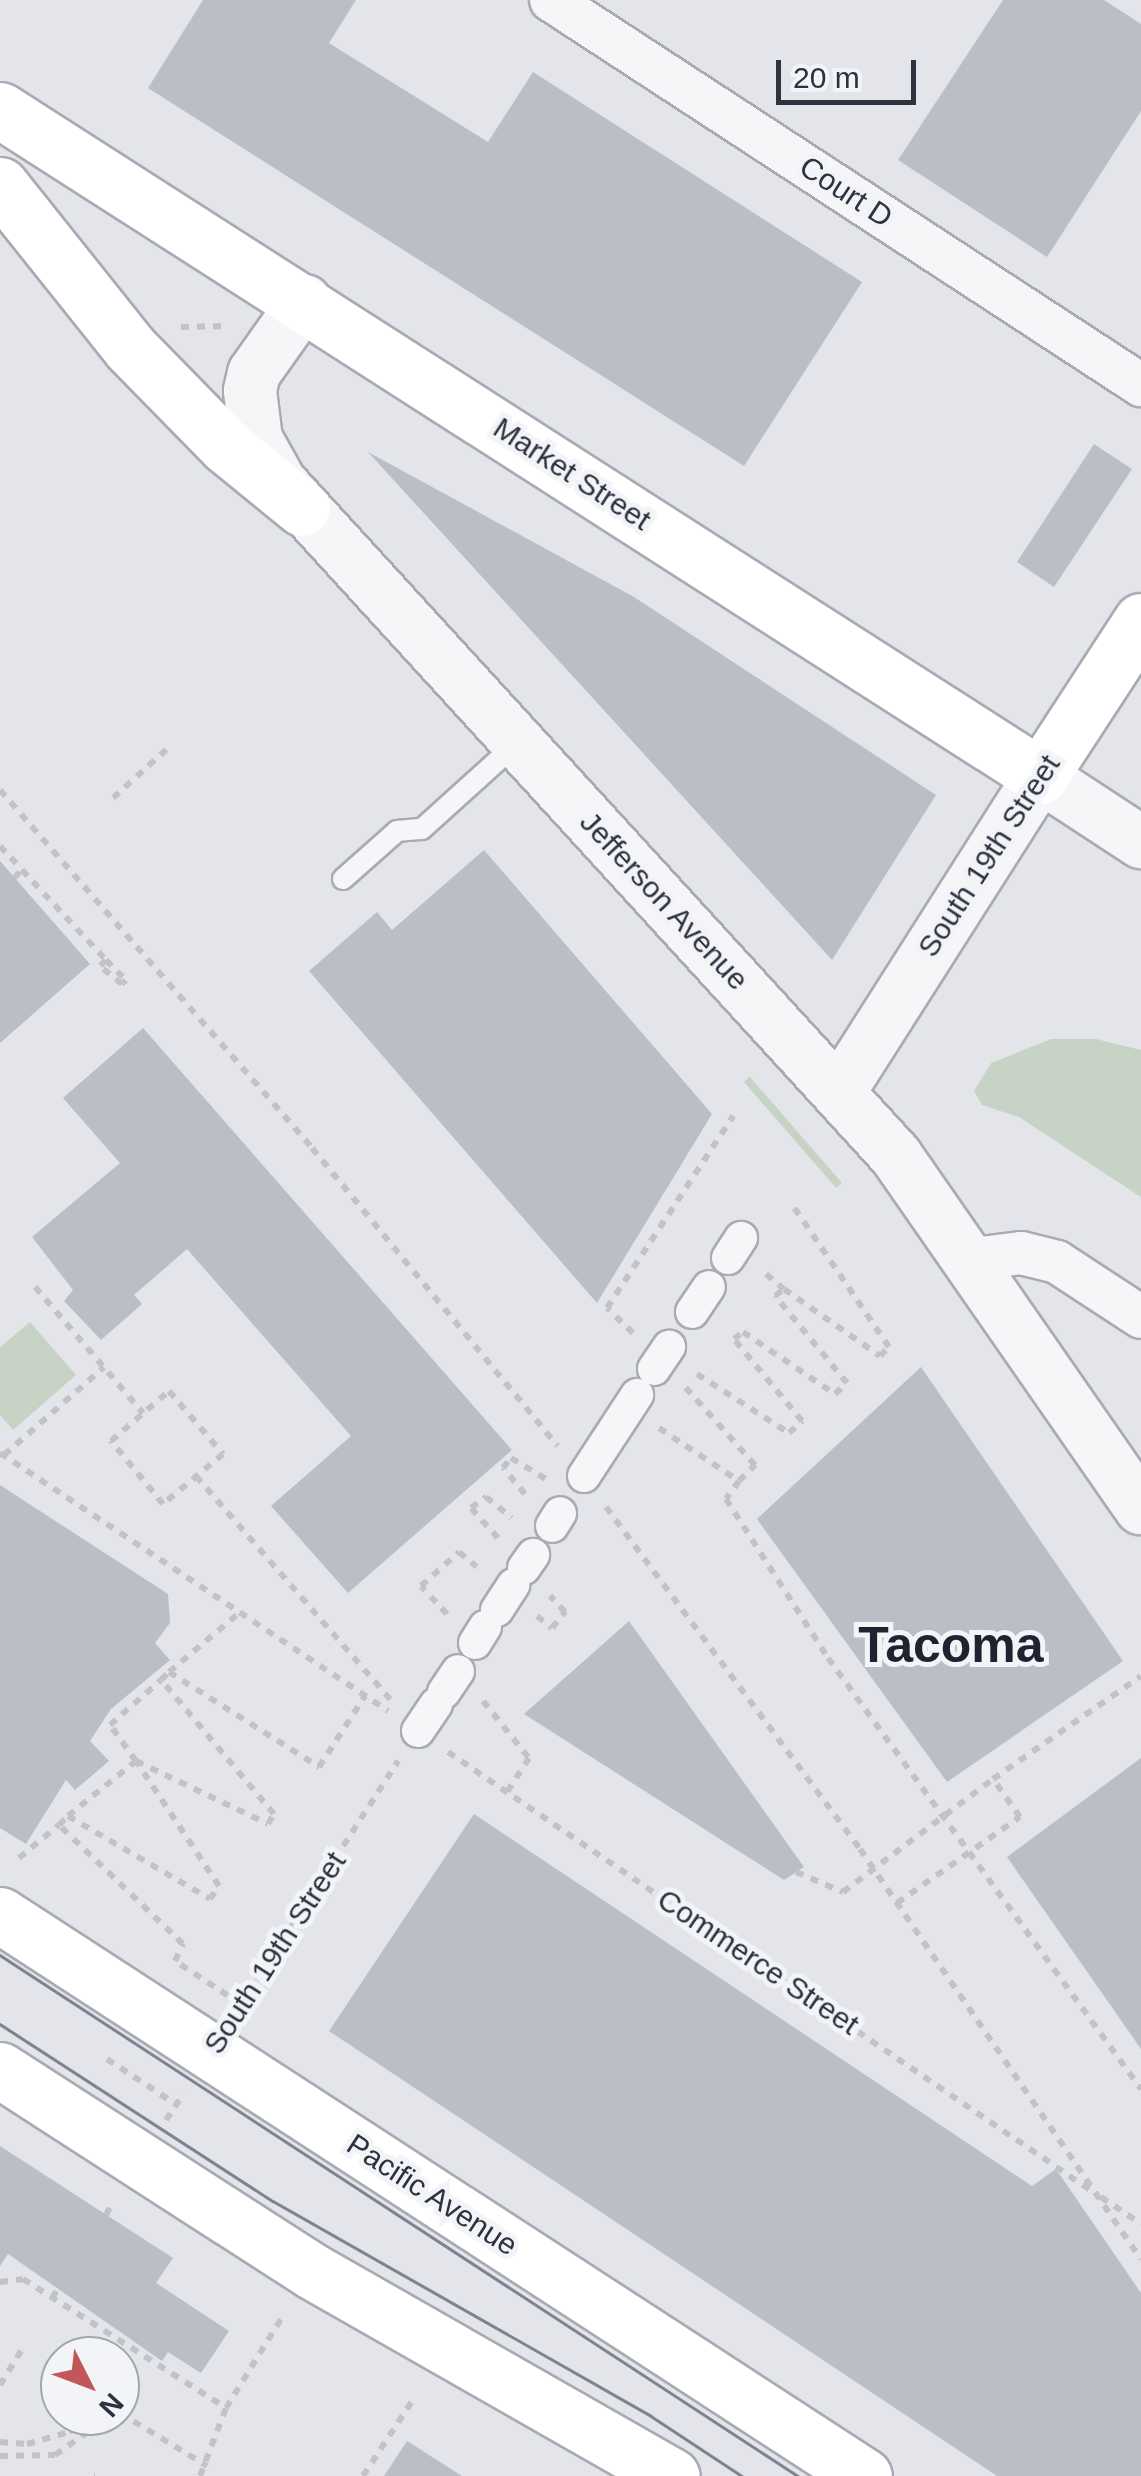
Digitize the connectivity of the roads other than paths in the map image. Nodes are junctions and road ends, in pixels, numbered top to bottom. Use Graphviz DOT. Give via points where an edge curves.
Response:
graph roads {
  1 [pos="551,0"];
  2 [pos="0,110"];
  3 [pos="0,185"];
  4 [pos="304,301"];
  5 [pos="1141,385"];
  6 [pos="302,508"];
  7 [pos="1141,621"];
  8 [pos="517,742"];
  9 [pos="1040,776"];
  10 [pos="1141,842"];
  11 [pos="343,878"];
  12 [pos="839,1092"];
  13 [pos="973,1259"];
  14 [pos="1141,1317"];
  15 [pos="647,1380"];
  16 [pos="567,1502"];
  17 [pos="1141,1508"];
  18 [pos="0,1915"];
  19 [pos="0,2070"];
  20 [pos="672,2476"];
  21 [pos="864,2476"];
  1 -- 5 [label="street, Court D"];
  2 -- 4 [label="main road, Market Street"];
  3 -- 6 [label="main road" via="130,348 226,446"];
  4 -- 6 [label="street, Jefferson Avenue" via="254,373 250,403 267,462"];
  4 -- 9 [label="main road, Market Street"];
  6 -- 8 [label="street, Jefferson Avenue"];
  7 -- 9 [label="main road, South 19th Street"];
  8 -- 11 [label="lane" via="422,829 398,831"];
  8 -- 12 [label="street, Jefferson Avenue"];
  9 -- 10 [label="street, Market Street"];
  9 -- 12 [label="street, South 19th Street"];
  12 -- 13 [label="street, Jefferson Avenue"];
  13 -- 14 [label="street" via="1021,1253 1057,1262"];
  13 -- 17 [label="street, Jefferson Avenue"];
  15 -- 16 [label="street"];
  18 -- 21 [label="main road, Pacific Avenue"];
  19 -- 20 [label="main road" via="128,2180 312,2271"];
}
